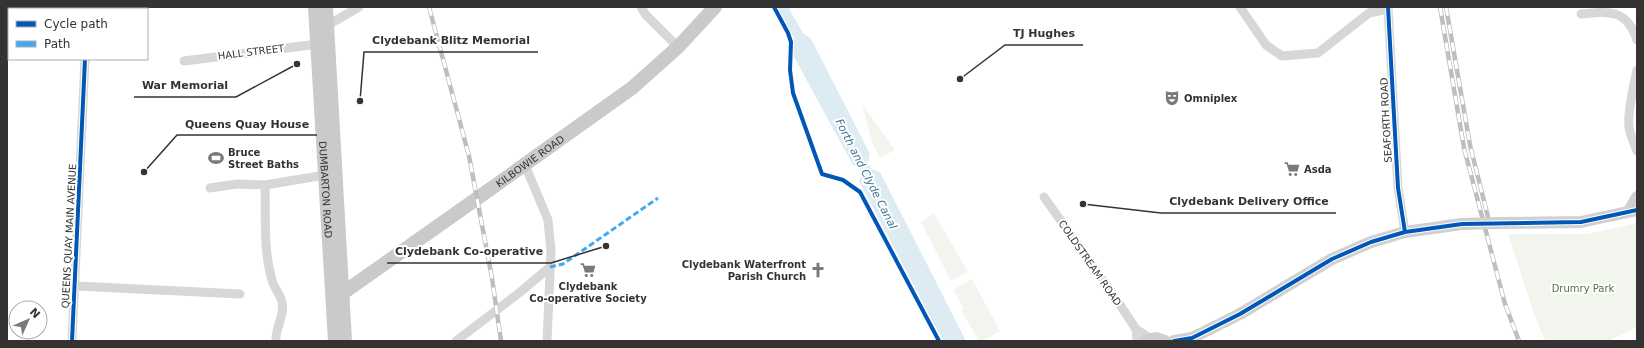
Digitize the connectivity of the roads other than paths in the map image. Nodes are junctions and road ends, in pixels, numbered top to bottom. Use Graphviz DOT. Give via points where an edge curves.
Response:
graph roads {
  1 [pos="315,7"];
  2 [pos="326,7"];
  3 [pos="359,7"];
  4 [pos="641,7"];
  5 [pos="715,7"];
  6 [pos="1240,7"];
  7 [pos="1388,8"];
  8 [pos="1580,14"];
  9 [pos="322,26"];
  10 [pos="1637,40"];
  11 [pos="318,44"];
  12 [pos="678,47"];
  13 [pos="85,60"];
  14 [pos="184,61"];
  15 [pos="1637,70"];
  16 [pos="1637,151"];
  17 [pos="525,165"];
  18 [pos="325,175"];
  19 [pos="265,185"];
  20 [pos="210,188"];
  21 [pos="1044,198"];
  22 [pos="1637,198"];
  23 [pos="1633,211"];
  24 [pos="1405,232"];
  25 [pos="550,267"];
  26 [pos="76,286"];
  27 [pos="240,294"];
  28 [pos="338,296"];
  29 [pos="1136,329"];
  30 [pos="1191,339"];
  31 [pos="1148,340"];
  32 [pos="72,341"];
  33 [pos="276,341"];
  34 [pos="335,341"];
  35 [pos="345,341"];
  36 [pos="456,341"];
  37 [pos="548,341"];
  38 [pos="1137,341"];
  39 [pos="1165,341"];
  40 [pos="1174,341"];
  1 -- 9 [label="main road, DUMBARTON ROAD"];
  2 -- 9 [label="main road, DUMBARTON ROAD"];
  3 -- 9 [label="street"];
  4 -- 12 [label="street"];
  5 -- 12 [label="main road, KILBOWIE ROAD"];
  6 -- 7 [label="street" via="1266,45 1282,56 1318,53 1369,13"];
  7 -- 24 [label="street, SEAFORTH ROAD" via="1398,188"];
  8 -- 10 [label="street" via="1601,12 1619,15 1627,21"];
  9 -- 11 [label="main road, DUMBARTON ROAD"];
  9 -- 28 [label="main road, DUMBARTON ROAD"];
  11 -- 14 [label="street, HALL STREET"];
  11 -- 18 [label="main road, DUMBARTON ROAD"];
  12 -- 17 [label="main road, KILBOWIE ROAD" via="632,88"];
  13 -- 26 [label="street, QUEENS QUAY MAIN AVENUE"];
  15 -- 16 [label="street" via="1629,125"];
  17 -- 25 [label="street" via="548,220"];
  17 -- 28 [label="main road, KILBOWIE ROAD"];
  18 -- 19 [label="street"];
  18 -- 28 [label="main road, DUMBARTON ROAD"];
  19 -- 20 [label="street" via="237,184"];
  19 -- 33 [label="street" via="267,251 272,280 282,302 282,318"];
  21 -- 29 [label="street, COLDSTREAM ROAD"];
  22 -- 23 [label="street"];
  23 -- 24 [label="street, bridge" via="1581,222 1495,222"];
  24 -- 30 [label="street" via="1371,242 1332,259 1240,314"];
  25 -- 36 [label="street"];
  25 -- 37 [label="street"];
  26 -- 27 [label="street"];
  26 -- 32 [label="street, QUEENS QUAY MAIN AVENUE"];
  28 -- 34 [label="main road"];
  28 -- 35 [label="main road"];
  29 -- 31 [label="street, COLDSTREAM ROAD"];
  29 -- 38 [label="street, COLDSTREAM ROAD"];
  30 -- 40 [label="street"];
  31 -- 39 [label="street" via="1156,338"];
}
